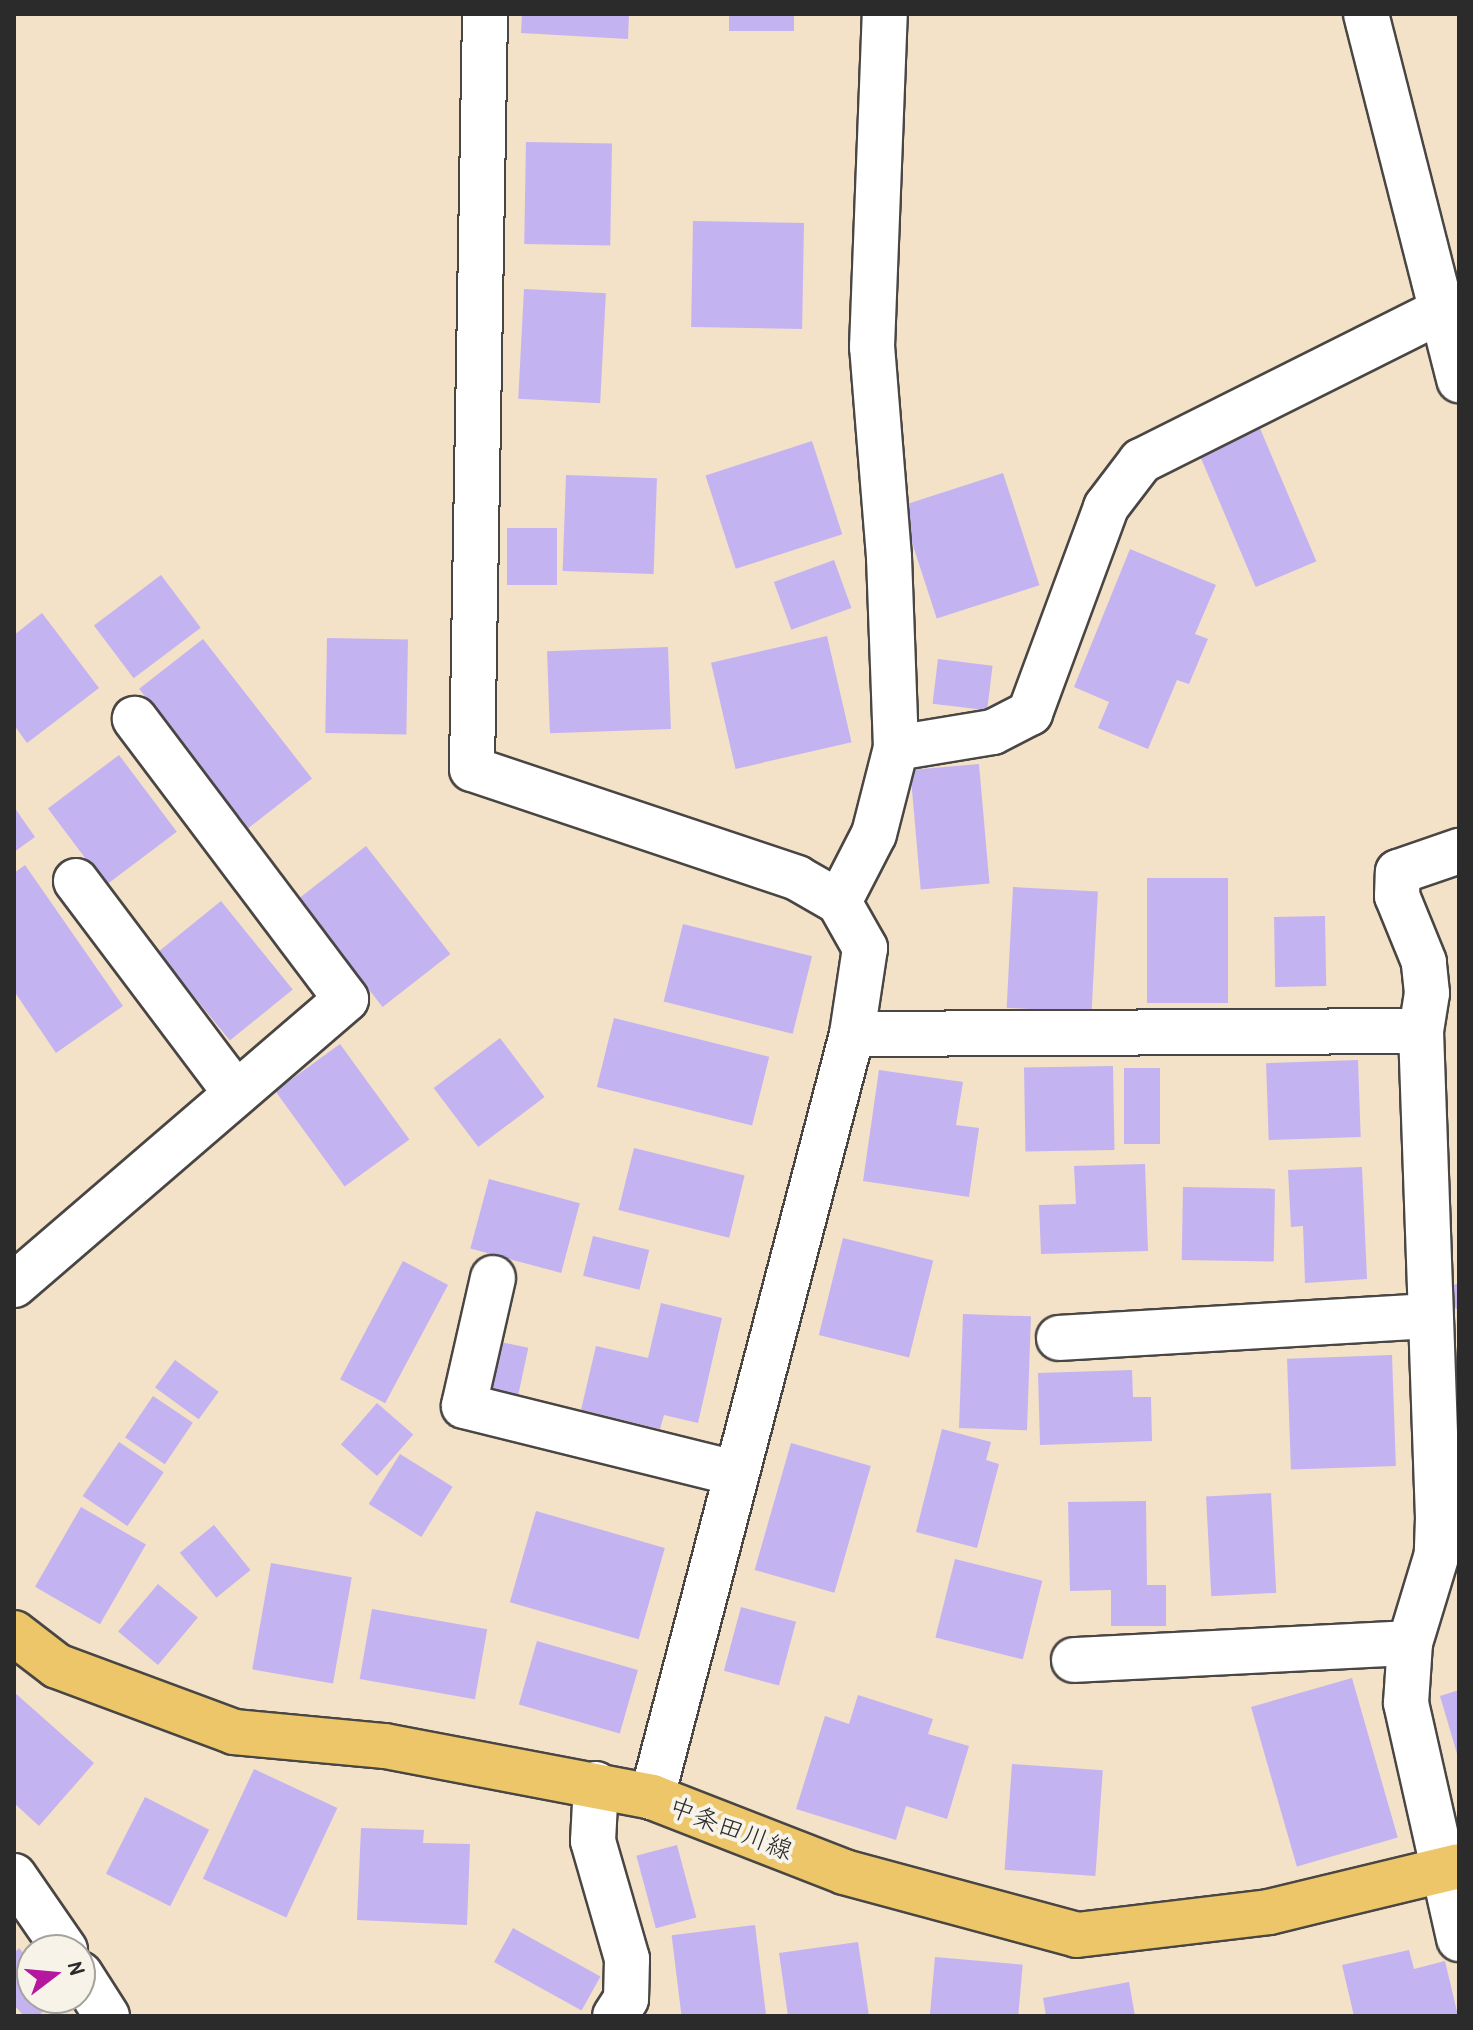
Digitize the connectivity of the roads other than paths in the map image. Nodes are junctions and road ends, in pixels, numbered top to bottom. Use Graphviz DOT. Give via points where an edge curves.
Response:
graph roads {
  1 [pos="485,14"];
  2 [pos="885,14"];
  3 [pos="1366,14"];
  4 [pos="1441,311"];
  5 [pos="1459,380"];
  6 [pos="135,719"];
  7 [pos="896,748"];
  8 [pos="1459,851"];
  9 [pos="76,881"];
  10 [pos="839,902"];
  11 [pos="1421,1031"];
  12 [pos="852,1034"];
  13 [pos="236,1093"];
  14 [pos="493,1278"];
  15 [pos="14,1285"];
  16 [pos="1428,1316"];
  17 [pos="1059,1338"];
  18 [pos="735,1473"];
  19 [pos="1449,1515"];
  20 [pos="14,1633"];
  21 [pos="1410,1643"];
  22 [pos="1074,1660"];
  23 [pos="596,1784"];
  24 [pos="652,1797"];
  25 [pos="1451,1869"];
  26 [pos="14,1876"];
  27 [pos="54,1934"];
  28 [pos="1459,1939"];
  29 [pos="96,1999"];
  30 [pos="107,2016"];
  31 [pos="615,2016"];
  1 -- 10 [label="street" via="472,769 797,878"];
  2 -- 7 [label="street" via="872,347 889,557"];
  3 -- 4 [label="street"];
  4 -- 5 [label="street"];
  4 -- 7 [label="street" via="1141,461 1106,507 1030,713 993,732"];
  6 -- 13 [label="street" via="346,999"];
  7 -- 10 [label="street" via="874,834"];
  8 -- 11 [label="street" via="1398,872 1397,896 1424,962 1427,993"];
  9 -- 13 [label="street"];
  10 -- 12 [label="street" via="865,948"];
  11 -- 12 [label="street"];
  11 -- 16 [label="street"];
  12 -- 18 [label="street"];
  13 -- 15 [label="street"];
  14 -- 18 [label="street" via="464,1406"];
  16 -- 17 [label="street"];
  16 -- 19 [label="street"];
  18 -- 24 [label="street"];
  19 -- 21 [label="street"];
  20 -- 23 [label="main road, 中条田川線" via="57,1666 234,1732 385,1746"];
  21 -- 22 [label="street"];
  21 -- 25 [label="street" via="1406,1703"];
  23 -- 24 [label="main road, 中条田川線"];
  23 -- 31 [label="street" via="593,1841 627,1959 626,1999"];
  24 -- 25 [label="main road, 中条田川線" via="844,1872 1077,1935 1269,1912"];
  25 -- 28 [label="street"];
  26 -- 27 [label="street"];
  29 -- 30 [label="street"];
}
